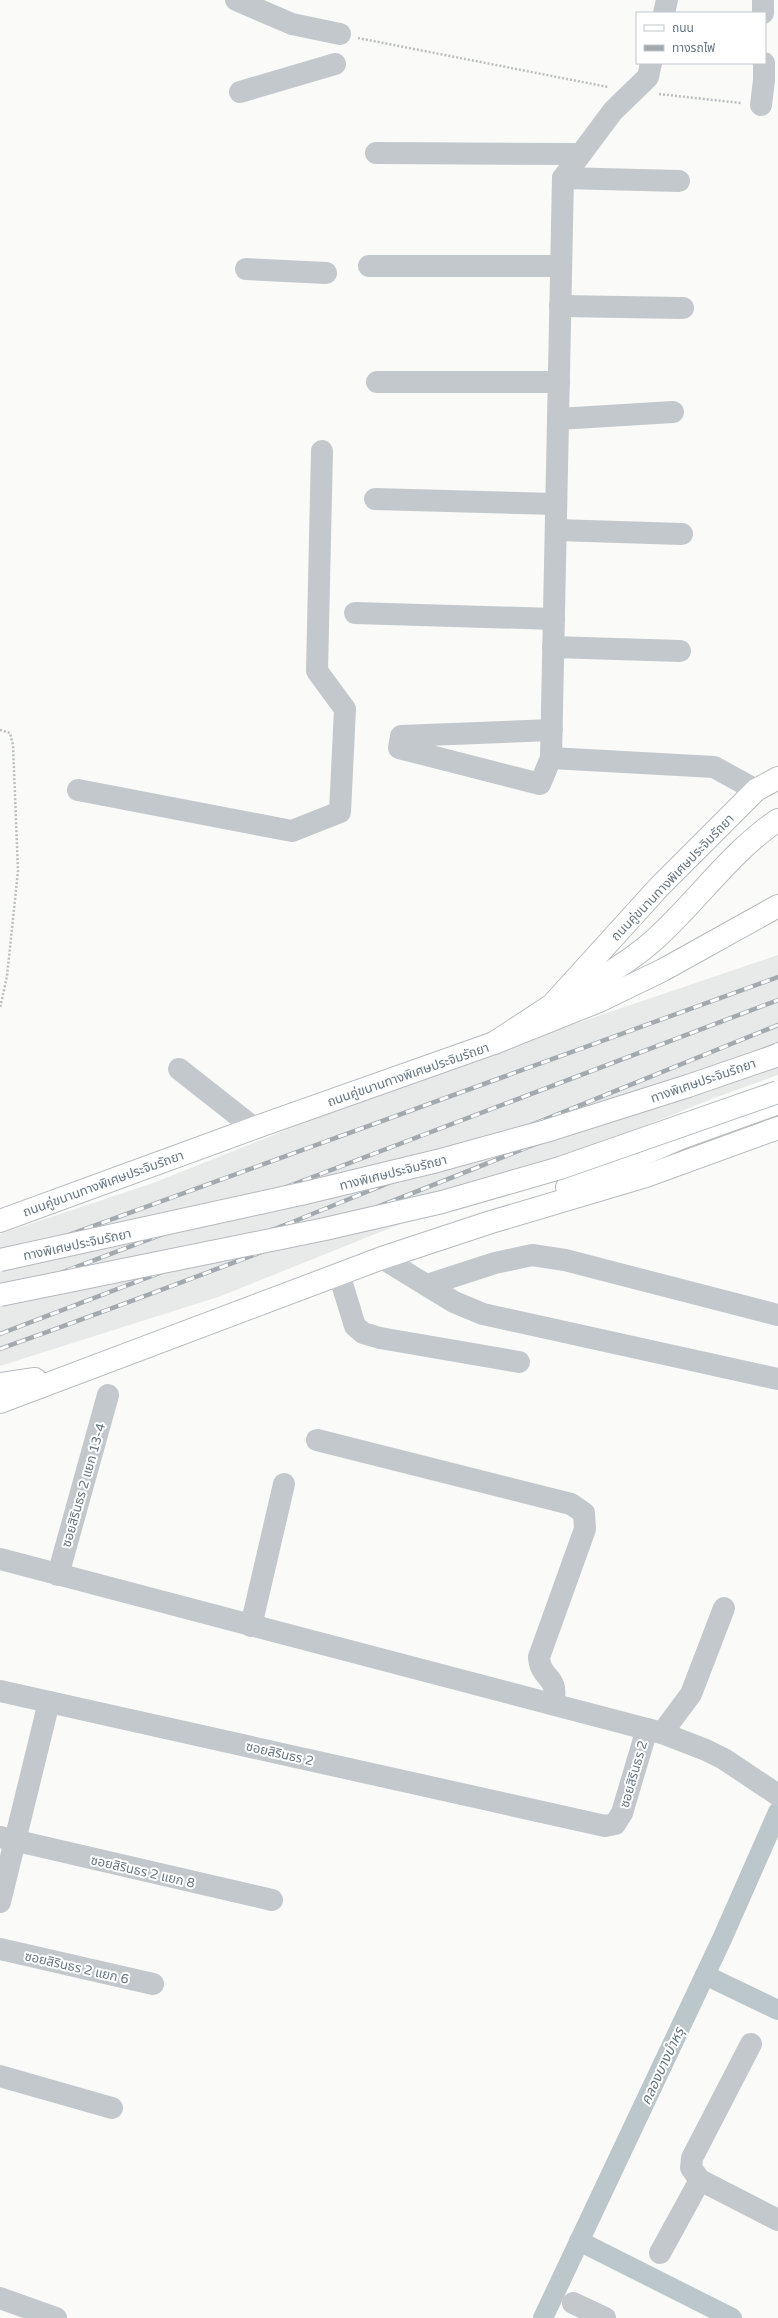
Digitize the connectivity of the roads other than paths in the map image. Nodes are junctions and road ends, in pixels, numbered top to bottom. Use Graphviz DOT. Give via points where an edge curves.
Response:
graph roads {
  1 [pos="236,0"];
  2 [pos="667,0"];
  3 [pos="763,0"];
  4 [pos="664,12"];
  5 [pos="763,12"];
  6 [pos="340,34"];
  7 [pos="335,64"];
  8 [pos="651,64"];
  9 [pos="764,64"];
  10 [pos="240,92"];
  11 [pos="761,105"];
  12 [pos="376,153"];
  13 [pos="580,154"];
  14 [pos="563,178"];
  15 [pos="679,181"];
  16 [pos="369,266"];
  17 [pos="561,266"];
  18 [pos="246,269"];
  19 [pos="326,273"];
  20 [pos="560,306"];
  21 [pos="684,308"];
  22 [pos="377,382"];
  23 [pos="559,382"];
  24 [pos="673,412"];
  25 [pos="558,419"];
  26 [pos="322,451"];
  27 [pos="375,499"];
  28 [pos="556,504"];
  29 [pos="556,530"];
  30 [pos="682,534"];
  31 [pos="355,613"];
  32 [pos="554,619"];
  33 [pos="553,647"];
  34 [pos="680,651"];
  35 [pos="552,730"];
  36 [pos="551,758"];
  37 [pos="778,778"];
  38 [pos="78,790"];
  39 [pos="756,790"];
  40 [pos="775,822"];
  41 [pos="778,906"];
  42 [pos="552,1005"];
  43 [pos="494,1044"];
  44 [pos="778,1055"];
  45 [pos="179,1069"];
  46 [pos="778,1092"];
  47 [pos="778,1103"];
  48 [pos="254,1128"];
  49 [pos="778,1128"];
  50 [pos="0,1221"];
  51 [pos="491,1222"];
  52 [pos="382,1258"];
  53 [pos="0,1260"];
  54 [pos="338,1274"];
  55 [pos="427,1285"];
  56 [pos="0,1295"];
  57 [pos="778,1315"];
  58 [pos="519,1362"];
  59 [pos="78,1372"];
  60 [pos="778,1379"];
  61 [pos="0,1384"];
  62 [pos="108,1395"];
  63 [pos="0,1402"];
  64 [pos="317,1440"];
  65 [pos="284,1484"];
  66 [pos="0,1559"];
  67 [pos="58,1575"];
  68 [pos="724,1608"];
  69 [pos="251,1626"];
  70 [pos="0,1692"];
  71 [pos="49,1702"];
  72 [pos="552,1703"];
  73 [pos="654,1731"];
  74 [pos="775,1794"];
  75 [pos="7,1839"];
  76 [pos="272,1900"];
  77 [pos="0,1902"];
  78 [pos="0,1949"];
  79 [pos="153,1984"];
  80 [pos="751,2044"];
  81 [pos="0,2076"];
  82 [pos="112,2108"];
  83 [pos="700,2180"];
  84 [pos="778,2220"];
  85 [pos="660,2253"];
  86 [pos="0,2298"];
  87 [pos="573,2303"];
  88 [pos="56,2318"];
  89 [pos="605,2318"];
  1 -- 6 [label="street" via="292,24"];
  2 -- 4 [label="street"];
  3 -- 5 [label="street"];
  7 -- 10 [label="street"];
  8 -- 13 [label="street" via="648,77 613,111"];
  9 -- 11 [label="street"];
  12 -- 13 [label="street"];
  13 -- 14 [label="street"];
  14 -- 15 [label="street"];
  14 -- 17 [label="street"];
  16 -- 17 [label="street"];
  17 -- 20 [label="street"];
  18 -- 19 [label="street"];
  20 -- 21 [label="street"];
  20 -- 23 [label="street"];
  22 -- 23 [label="street"];
  23 -- 25 [label="street"];
  24 -- 25 [label="street"];
  25 -- 28 [label="street"];
  26 -- 38 [label="street" via="317,671 345,709 340,812 292,830"];
  27 -- 28 [label="street"];
  28 -- 29 [label="street"];
  29 -- 30 [label="street"];
  29 -- 32 [label="street"];
  31 -- 32 [label="street"];
  32 -- 33 [label="street"];
  33 -- 34 [label="street"];
  33 -- 35 [label="street"];
  35 -- 36 [label="street"];
  35 -- 36 [label="street" via="401,736 399,748 540,784"];
  36 -- 39 [label="street" via="714,767"];
  37 -- 39 [label="main road, ถนนคู่ขนานทางพิเศษประจิมรัถยา"];
  39 -- 42 [label="main road, ถนนคู่ขนานทางพิเศษประจิมรัถยา" via="660,888"];
  40 -- 42 [label="main road" via="740,852 652,942 609,972"];
  41 -- 43 [label="main road" via="663,970 599,1001"];
  42 -- 43 [label="main road, ถนนคู่ขนานทางพิเศษประจิมรัถยา"];
  43 -- 48 [label="main road, ถนนคู่ขนานทางพิเศษประจิมรัถยา"];
  44 -- 53 [label="main road, ทางพิเศษประจิมรัถยา, bridge" via="546,1131 437,1161 305,1193"];
  45 -- 48 [label="street"];
  46 -- 56 [label="main road, bridge" via="560,1168 442,1202 325,1229"];
  47 -- 51 [label="main road" via="659,1148"];
  48 -- 50 [label="main road, ถนนคู่ขนานทางพิเศษประจิมรัถยา"];
  49 -- 51 [label="main road" via="646,1176"];
  51 -- 52 [label="main road"];
  52 -- 54 [label="main road"];
  52 -- 55 [label="street"];
  54 -- 58 [label="street" via="354,1326 363,1333"];
  54 -- 59 [label="main road"];
  55 -- 57 [label="street" via="532,1254 565,1260"];
  55 -- 60 [label="street" via="454,1302 483,1314"];
  59 -- 61 [label="main road"];
  59 -- 63 [label="main road"];
  62 -- 67 [label="street, ซอยสิรินธร 2 แยก 13-4"];
  64 -- 72 [label="street" via="571,1504 584,1513 585,1529 539,1656 539,1665 553,1681 555,1688"];
  65 -- 69 [label="street"];
  66 -- 67 [label="street"];
  67 -- 69 [label="street"];
  68 -- 73 [label="street" via="691,1694"];
  69 -- 72 [label="street"];
  70 -- 71 [label="street, ซอยสิรินธร 2"];
  71 -- 73 [label="street, ซอยสิรินธร 2" via="605,1826 615,1824 622,1814"];
  71 -- 75 [label="street"];
  72 -- 73 [label="street"];
  73 -- 74 [label="street" via="718,1756"];
  75 -- 76 [label="street, ซอยสิรินธร 2 แยก 8"];
  75 -- 77 [label="street"];
  78 -- 79 [label="street, ซอยสิรินธร 2 แยก 6"];
  80 -- 83 [label="street" via="692,2158 690,2168"];
  81 -- 82 [label="street"];
  83 -- 84 [label="street"];
  83 -- 85 [label="street"];
  86 -- 88 [label="street"];
  87 -- 89 [label="street"];
}
